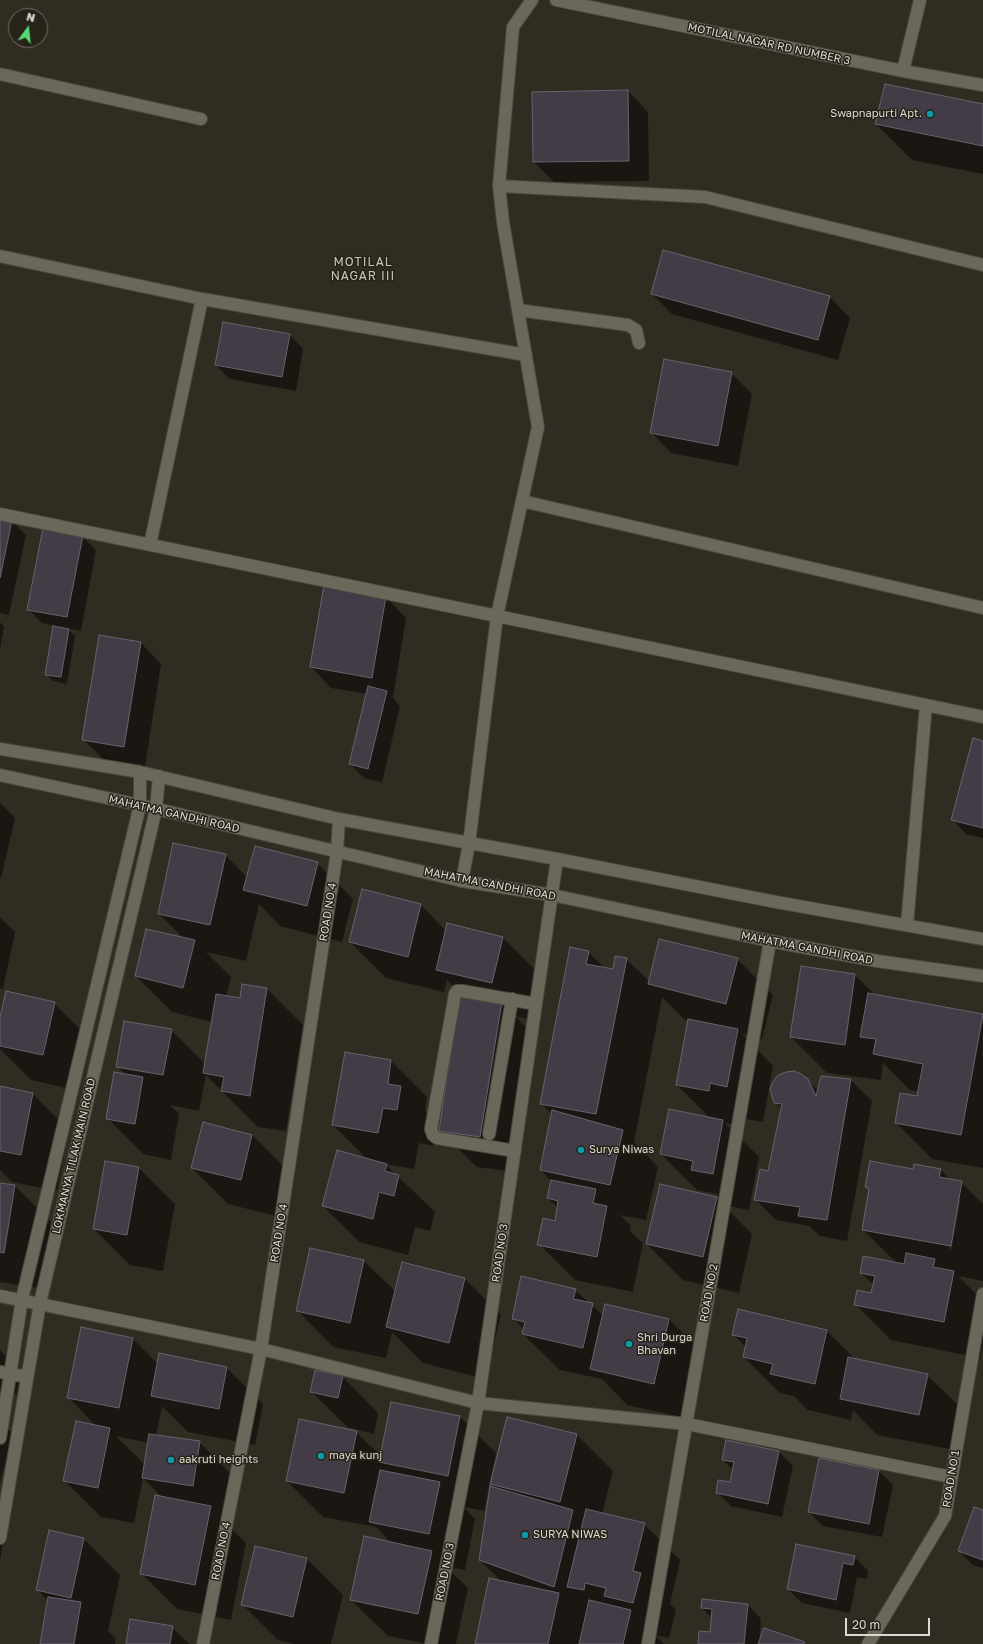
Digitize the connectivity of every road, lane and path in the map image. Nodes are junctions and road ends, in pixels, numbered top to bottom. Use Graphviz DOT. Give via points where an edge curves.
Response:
graph roads {
  1 [pos="532,0"];
  2 [pos="556,0"];
  3 [pos="920,0"];
  4 [pos="903,71"];
  5 [pos="0,74"];
  6 [pos="983,85"];
  7 [pos="201,119"];
  8 [pos="499,186"];
  9 [pos="0,256"];
  10 [pos="983,265"];
  11 [pos="202,299"];
  12 [pos="518,310"];
  13 [pos="639,343"];
  14 [pos="526,355"];
  15 [pos="522,501"];
  16 [pos="0,514"];
  17 [pos="150,545"];
  18 [pos="983,608"];
  19 [pos="497,616"];
  20 [pos="926,705"];
  21 [pos="983,717"];
  22 [pos="0,749"];
  23 [pos="140,772"];
  24 [pos="0,775"];
  25 [pos="158,776"];
  26 [pos="140,805"];
  27 [pos="156,809"];
  28 [pos="339,819"];
  29 [pos="469,844"];
  30 [pos="337,852"];
  31 [pos="557,859"];
  32 [pos="462,881"];
  33 [pos="552,895"];
  34 [pos="906,926"];
  35 [pos="983,939"];
  36 [pos="770,942"];
  37 [pos="983,976"];
  38 [pos="512,999"];
  39 [pos="536,1004"];
  40 [pos="489,1134"];
  41 [pos="515,1151"];
  42 [pos="983,1294"];
  43 [pos="0,1296"];
  44 [pos="22,1299"];
  45 [pos="40,1303"];
  46 [pos="261,1349"];
  47 [pos="5,1373"];
  48 [pos="27,1376"];
  49 [pos="478,1403"];
  50 [pos="687,1424"];
  51 [pos="0,1438"];
  52 [pos="951,1477"];
  53 [pos="0,1538"];
  54 [pos="203,1644"];
  55 [pos="431,1644"];
  56 [pos="648,1644"];
  57 [pos="868,1644"];
  1 -- 8 [label="street" via="513,27"];
  2 -- 4 [label="street, MOTILAL NAGAR RD NUMBER 3"];
  3 -- 4 [label="street"];
  4 -- 6 [label="street, MOTILAL NAGAR RD NUMBER 3"];
  5 -- 7 [label="street"];
  8 -- 10 [label="street" via="705,197"];
  8 -- 12 [label="street"];
  9 -- 11 [label="street"];
  11 -- 14 [label="street"];
  11 -- 17 [label="street"];
  12 -- 13 [label="street" via="628,325 636,330"];
  12 -- 14 [label="street"];
  14 -- 15 [label="street" via="538,427"];
  15 -- 18 [label="street"];
  15 -- 19 [label="street"];
  16 -- 17 [label="street"];
  17 -- 19 [label="street"];
  19 -- 20 [label="street"];
  19 -- 29 [label="street"];
  20 -- 21 [label="street"];
  20 -- 34 [label="street"];
  22 -- 23 [label="street"];
  23 -- 25 [label="street"];
  23 -- 26 [label="street, LOKMANYA TILAK MAIN ROAD"];
  24 -- 26 [label="street, MAHATMA GANDHI ROAD"];
  25 -- 27 [label="street, LOKMANYA TILAK MAIN ROAD"];
  25 -- 28 [label="street"];
  26 -- 27 [label="street, MAHATMA GANDHI ROAD"];
  26 -- 44 [label="street, LOKMANYA TILAK MAIN ROAD"];
  27 -- 30 [label="street, MAHATMA GANDHI ROAD"];
  27 -- 45 [label="street, LOKMANYA TILAK MAIN ROAD"];
  28 -- 29 [label="street"];
  28 -- 30 [label="street, ROAD NO 4"];
  29 -- 31 [label="street"];
  29 -- 32 [label="street"];
  30 -- 32 [label="street, MAHATMA GANDHI ROAD"];
  30 -- 46 [label="street, ROAD NO 4"];
  31 -- 33 [label="street, ROAD NO 3"];
  31 -- 34 [label="street"];
  32 -- 33 [label="street, MAHATMA GANDHI ROAD"];
  33 -- 36 [label="street, MAHATMA GANDHI ROAD"];
  33 -- 39 [label="street, ROAD NO 3"];
  34 -- 35 [label="street"];
  36 -- 37 [label="street, MAHATMA GANDHI ROAD"];
  36 -- 50 [label="street, ROAD NO 2"];
  38 -- 39 [label="street"];
  38 -- 40 [label="street"];
  38 -- 41 [label="street" via="462,990 455,994 432,1129 433,1135 437,1138"];
  39 -- 41 [label="street, ROAD NO 3"];
  41 -- 49 [label="street, ROAD NO 3"];
  42 -- 52 [label="street, ROAD NO 1"];
  43 -- 44 [label="street"];
  44 -- 45 [label="street"];
  44 -- 47 [label="street, LOKMANYA TILAK MAIN ROAD"];
  45 -- 46 [label="street"];
  45 -- 48 [label="street, LOKMANYA TILAK MAIN ROAD"];
  46 -- 49 [label="street"];
  46 -- 54 [label="street, ROAD NO 4"];
  47 -- 48 [label="street"];
  47 -- 51 [label="street, LOKMANYA TILAK MAIN ROAD"];
  48 -- 53 [label="street, LOKMANYA TILAK MAIN ROAD"];
  49 -- 50 [label="street"];
  49 -- 55 [label="street, ROAD NO 3"];
  50 -- 52 [label="street"];
  50 -- 56 [label="street, ROAD NO 2"];
  52 -- 57 [label="street, ROAD NO 1" via="945,1516"];
}
